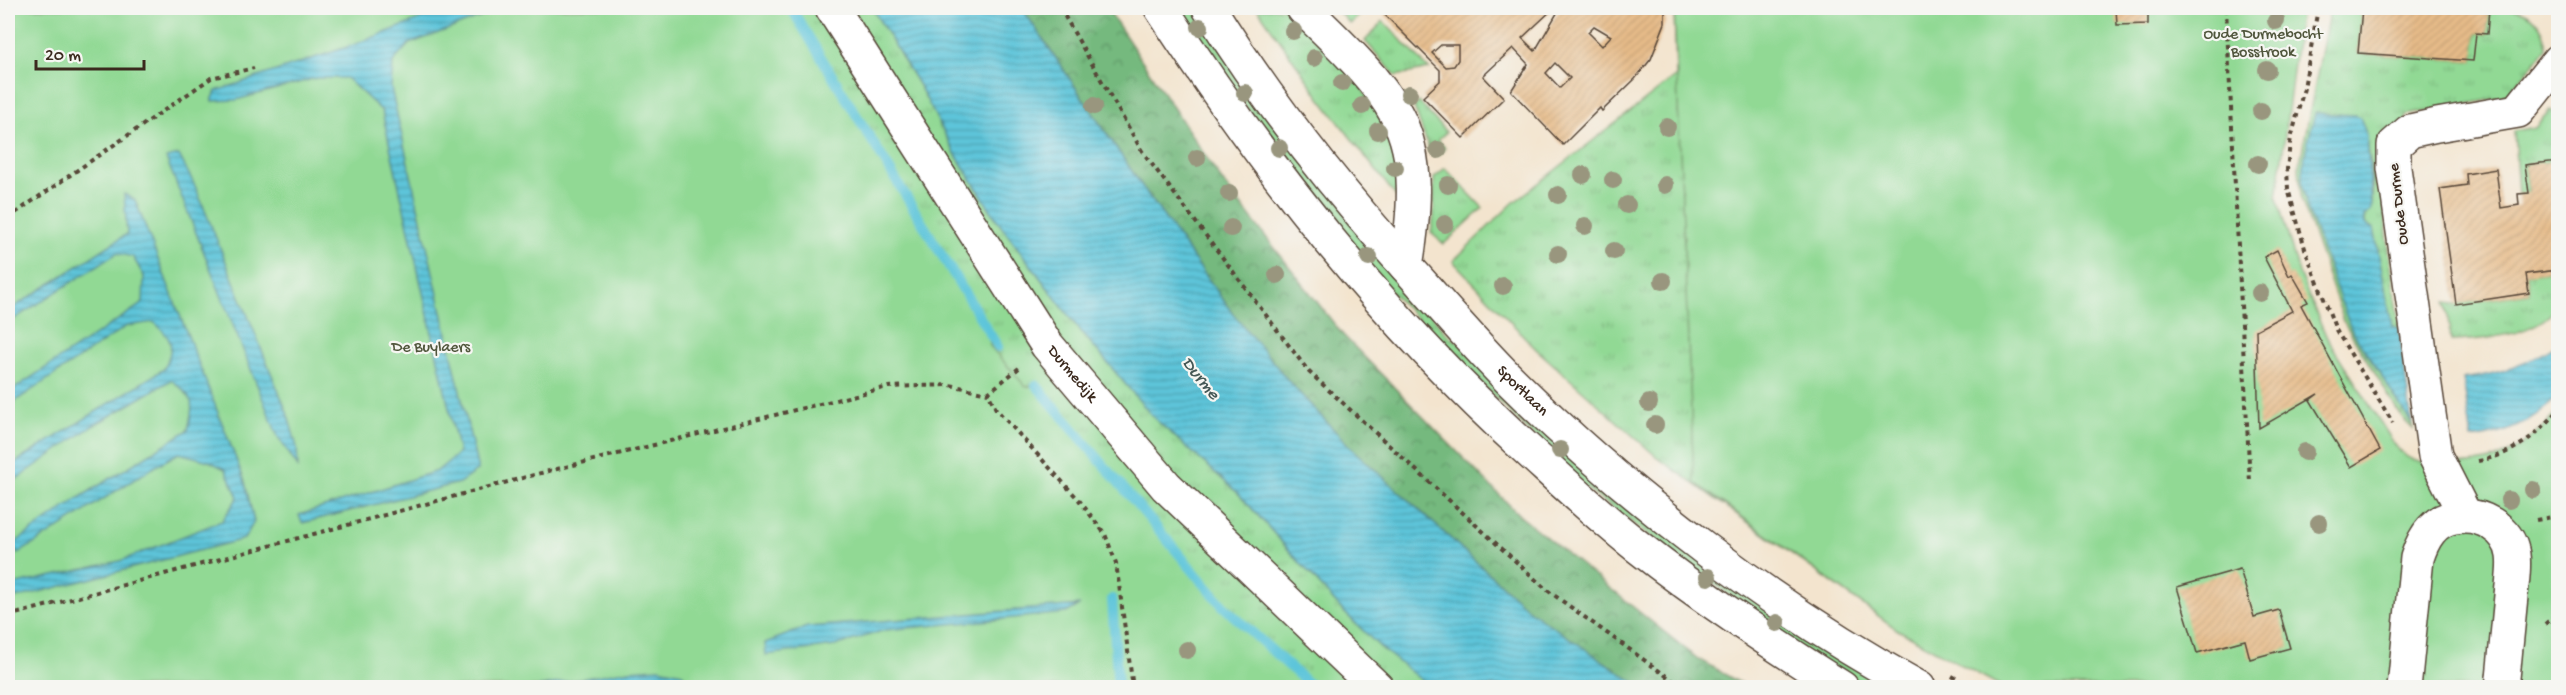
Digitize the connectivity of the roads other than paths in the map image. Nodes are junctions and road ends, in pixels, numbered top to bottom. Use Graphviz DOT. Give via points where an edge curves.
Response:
graph roads {
  1 [pos="832,8"];
  2 [pos="1161,8"];
  3 [pos="1209,8"];
  4 [pos="1303,8"];
  5 [pos="2559,61"];
  6 [pos="1406,266"];
  7 [pos="2465,515"];
  8 [pos="1931,679"];
  9 [pos="1377,687"];
  10 [pos="1842,687"];
  11 [pos="2404,687"];
  12 [pos="2502,687"];
  1 -- 9 [label="main road, Durmedijk" via="1047,345 1166,486"];
  2 -- 10 [label="main road" via="1225,103 1314,222 1390,313 1473,400 1637,546 1726,613"];
  3 -- 6 [label="main road, Sportlaan" via="1294,132 1365,222"];
  4 -- 6 [label="main road" via="1378,87 1397,115 1410,157 1414,198"];
  5 -- 7 [label="main road, Oude Durme" via="2518,111 2410,131 2394,145 2434,450"];
  6 -- 8 [label="main road, Sportlaan" via="1513,383 1622,482 1739,572 1817,625"];
  7 -- 11 [label="main road" via="2451,517 2430,530 2417,558"];
  7 -- 12 [label="main road" via="2479,517 2502,532 2513,554"];
}
